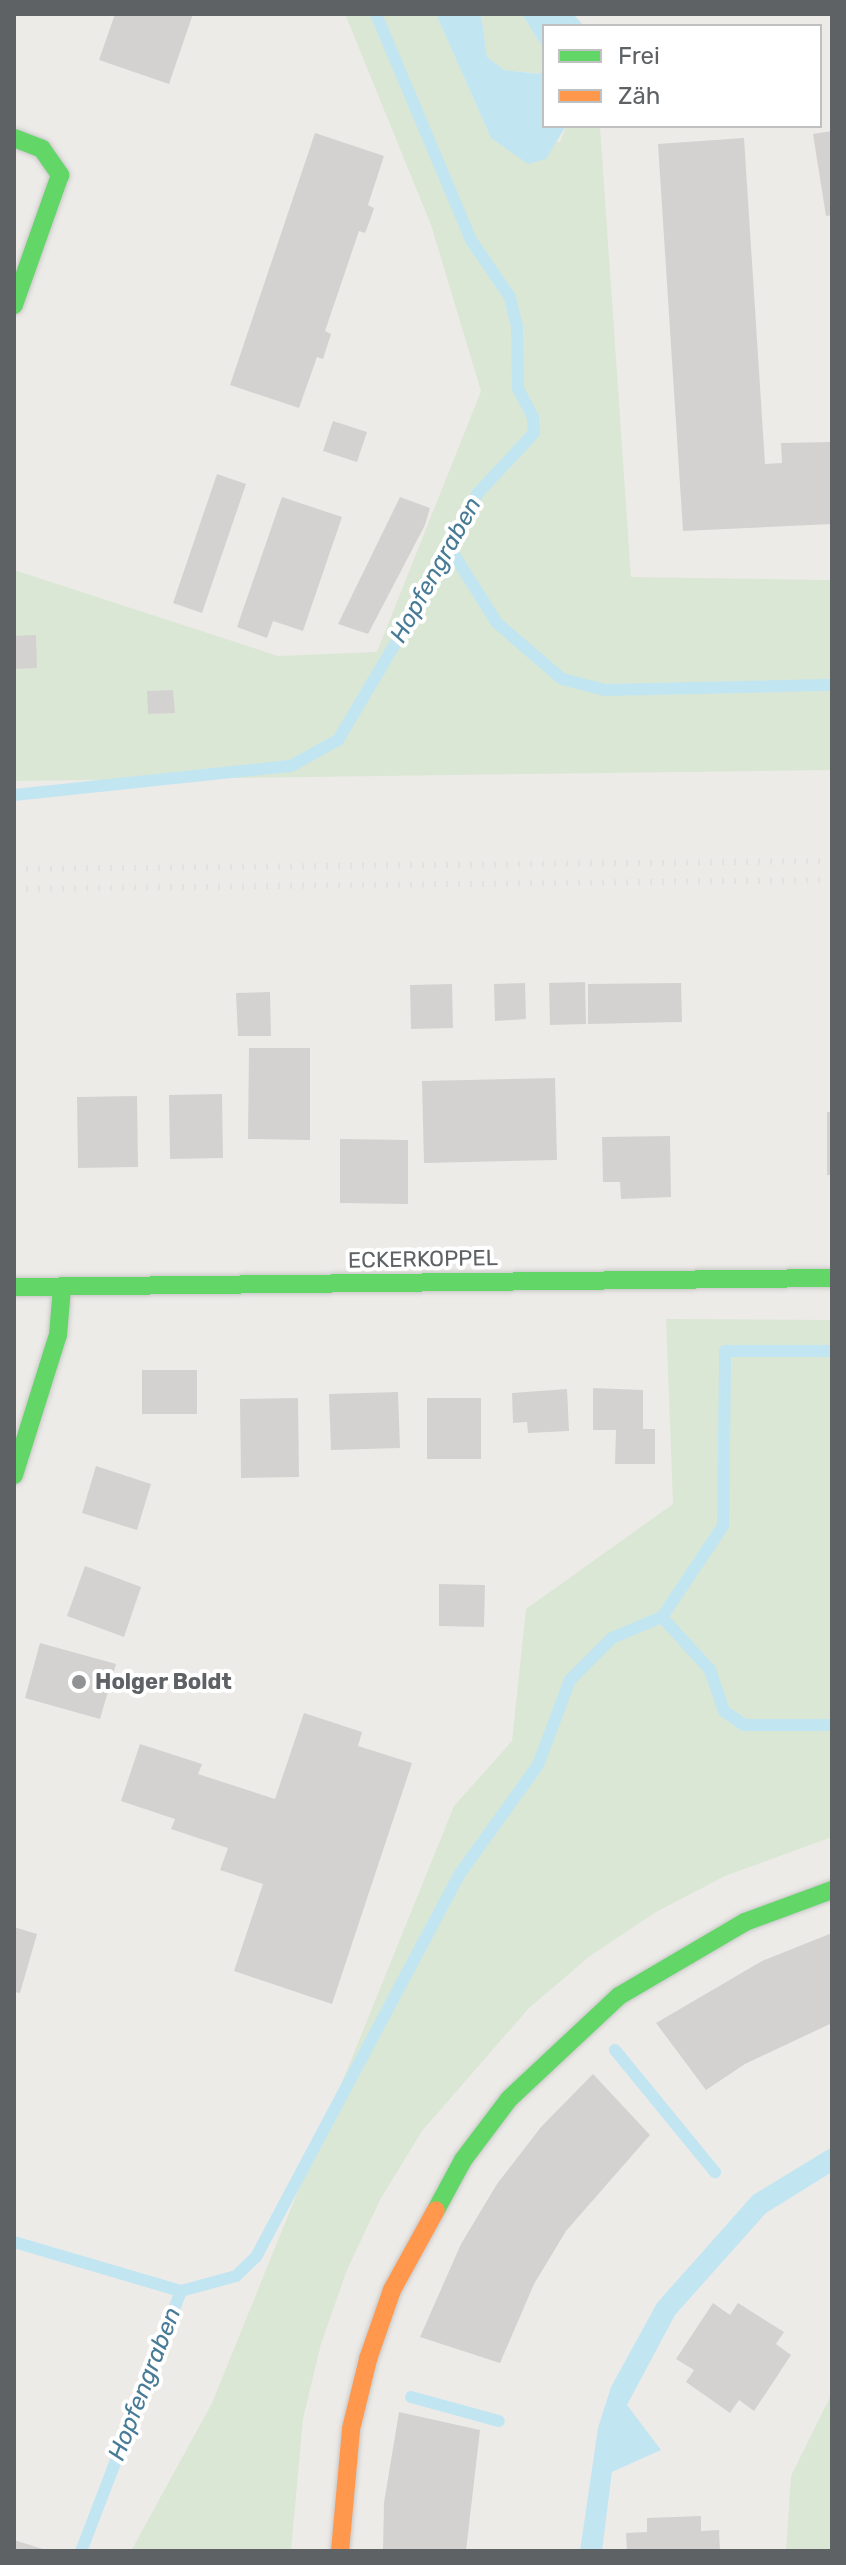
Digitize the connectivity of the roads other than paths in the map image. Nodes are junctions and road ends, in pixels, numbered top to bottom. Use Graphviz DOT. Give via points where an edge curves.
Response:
graph roads {
  1 [pos="14,138"];
  2 [pos="14,305"];
  3 [pos="832,1278"];
  4 [pos="14,1287"];
  5 [pos="62,1287"];
  6 [pos="14,1475"];
  7 [pos="832,1890"];
  8 [pos="340,2551"];
  1 -- 2 [label="street" via="42,149 60,175"];
  3 -- 5 [label="street, ECKERKOPPEL"];
  4 -- 5 [label="street, ECKERKOPPEL"];
  5 -- 6 [label="street" via="58,1335"];
  7 -- 8 [label="street" via="745,1922 619,1996 509,2099 463,2160 417,2237 368,2359 351,2429"];
}
